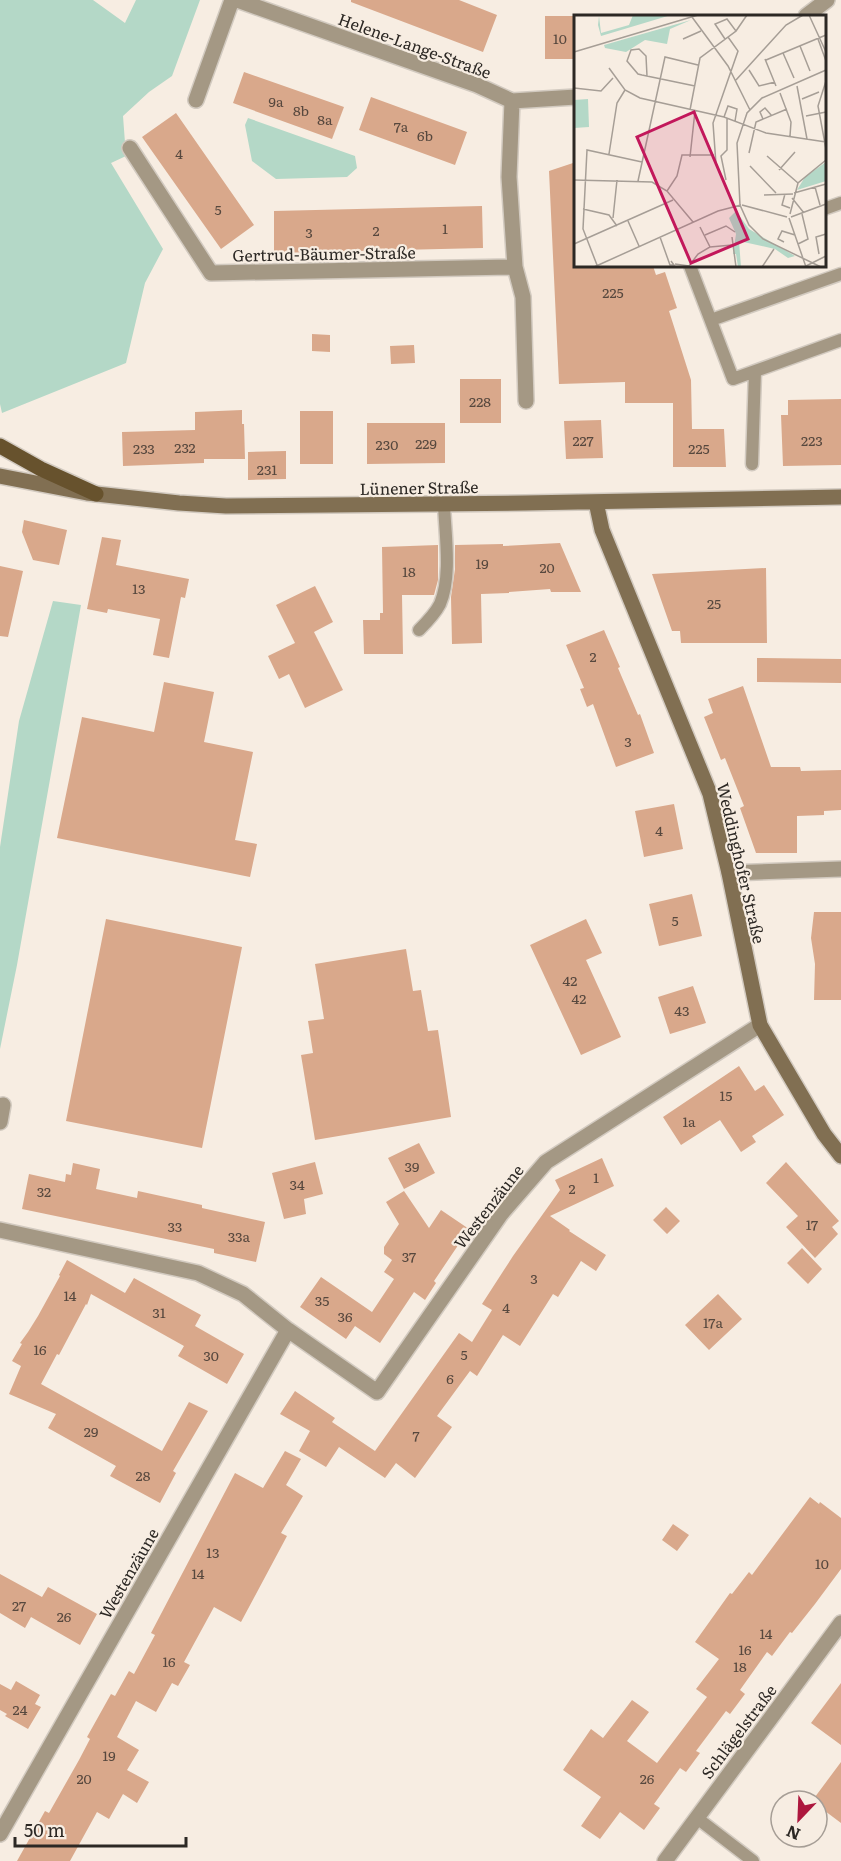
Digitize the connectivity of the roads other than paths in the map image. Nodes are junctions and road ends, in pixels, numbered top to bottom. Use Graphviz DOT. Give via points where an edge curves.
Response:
graph roads {
  1 [pos="232,0"];
  2 [pos="237,0"];
  3 [pos="827,0"];
  4 [pos="807,15"];
  5 [pos="574,97"];
  6 [pos="196,100"];
  7 [pos="512,101"];
  8 [pos="130,148"];
  9 [pos="514,267"];
  10 [pos="690,267"];
  11 [pos="841,274"];
  12 [pos="711,320"];
  13 [pos="841,340"];
  14 [pos="754,371"];
  15 [pos="526,401"];
  16 [pos="0,446"];
  17 [pos="752,464"];
  18 [pos="0,476"];
  19 [pos="96,494"];
  20 [pos="841,497"];
  21 [pos="596,501"];
  22 [pos="444,504"];
  23 [pos="419,630"];
  24 [pos="841,869"];
  25 [pos="729,873"];
  26 [pos="760,1025"];
  27 [pos="3,1106"];
  28 [pos="0,1122"];
  29 [pos="841,1156"];
  30 [pos="0,1230"];
  31 [pos="288,1330"];
  32 [pos="841,1623"];
  33 [pos="697,1818"];
  34 [pos="0,1834"];
  35 [pos="665,1861"];
  36 [pos="753,1861"];
  1 -- 6 [label="street"];
  2 -- 7 [label="street, Helene-Lange-Straße"];
  3 -- 4 [label="street"];
  5 -- 7 [label="street"];
  7 -- 9 [label="street" via="509,177"];
  8 -- 9 [label="street, Gertrud-Bäumer-Straße" via="211,273"];
  9 -- 15 [label="street" via="523,297"];
  10 -- 12 [label="lane"];
  11 -- 12 [label="lane"];
  12 -- 14 [label="lane" via="733,379"];
  13 -- 14 [label="lane"];
  14 -- 17 [label="lane"];
  16 -- 19 [label="main road"];
  18 -- 19 [label="main road, Lünener Straße"];
  19 -- 22 [label="main road, Lünener Straße" via="226,506"];
  20 -- 21 [label="main road, Lünener Straße"];
  21 -- 22 [label="main road, Lünener Straße"];
  21 -- 25 [label="main road, Weddinghofer Straße" via="604,536 710,794"];
  22 -- 23 [label="lane" via="445,590 430,620"];
  24 -- 25 [label="street"];
  25 -- 26 [label="main road, Weddinghofer Straße"];
  26 -- 29 [label="main road, Weddinghofer Straße" via="807,1107"];
  26 -- 31 [label="street, Westenzäune" via="546,1162 501,1214 377,1392"];
  27 -- 28 [label="street"];
  30 -- 31 [label="street, Westenzäune" via="198,1273 243,1294"];
  31 -- 34 [label="street, Westenzäune"];
  32 -- 33 [label="street, Schlägelstraße"];
  33 -- 35 [label="street, Schlägelstraße"];
  33 -- 36 [label="lane"];
}
